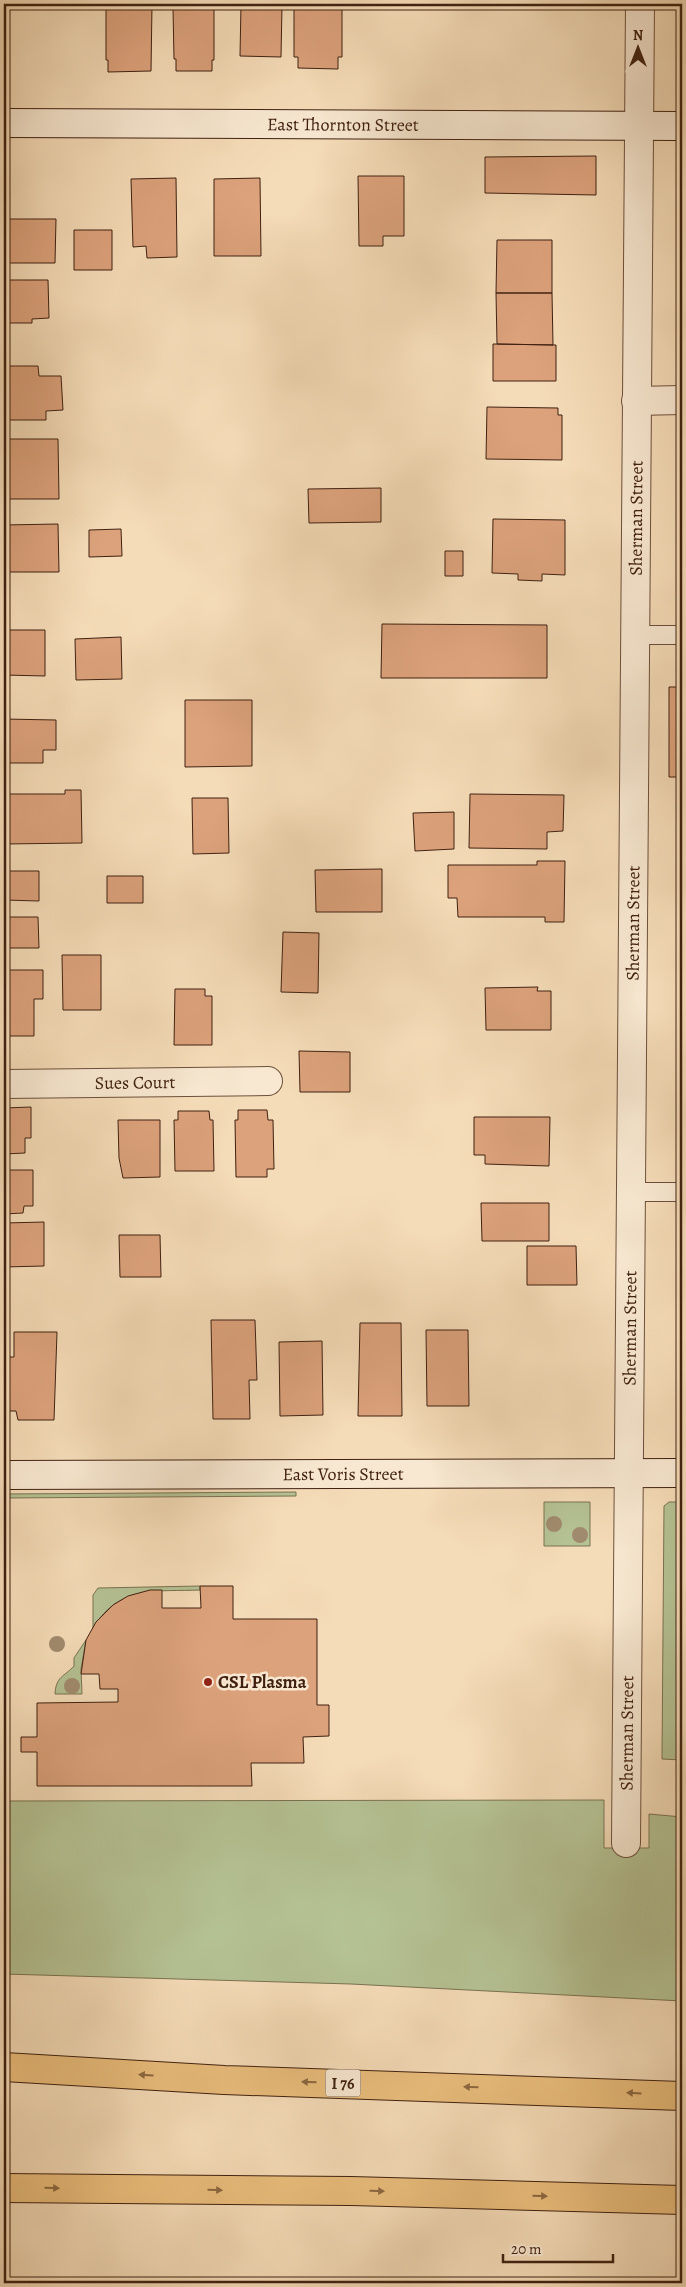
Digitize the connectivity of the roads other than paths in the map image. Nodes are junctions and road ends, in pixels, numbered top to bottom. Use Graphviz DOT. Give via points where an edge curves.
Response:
graph roads {
  1 [pos="640,4"];
  2 [pos="4,123"];
  3 [pos="637,126"];
  4 [pos="682,126"];
  5 [pos="682,400"];
  6 [pos="636,401"];
  7 [pos="635,635"];
  8 [pos="682,635"];
  9 [pos="268,1081"];
  10 [pos="4,1084"];
  11 [pos="631,1192"];
  12 [pos="682,1192"];
  13 [pos="629,1473"];
  14 [pos="682,1473"];
  15 [pos="4,1475"];
  16 [pos="626,1843"];
  17 [pos="4,2066"];
  18 [pos="682,2096"];
  19 [pos="4,2188"];
  20 [pos="682,2200"];
  1 -- 3 [label="street, Sherman Street"];
  2 -- 3 [label="street, East Thornton Street"];
  3 -- 4 [label="street, East Thornton Street"];
  3 -- 6 [label="street, Sherman Street"];
  5 -- 6 [label="street"];
  6 -- 7 [label="street, Sherman Street"];
  7 -- 8 [label="lane"];
  7 -- 11 [label="street, Sherman Street"];
  9 -- 10 [label="street, Sues Court"];
  11 -- 12 [label="lane"];
  11 -- 13 [label="street, Sherman Street"];
  13 -- 14 [label="street, East Voris Street"];
  13 -- 15 [label="street, East Voris Street"];
  13 -- 16 [label="street, Sherman Street"];
  18 -- 17 [label="highway, I 76, one-way" via="224,2080"];
  19 -- 20 [label="highway, one-way" via="351,2191"];
}
